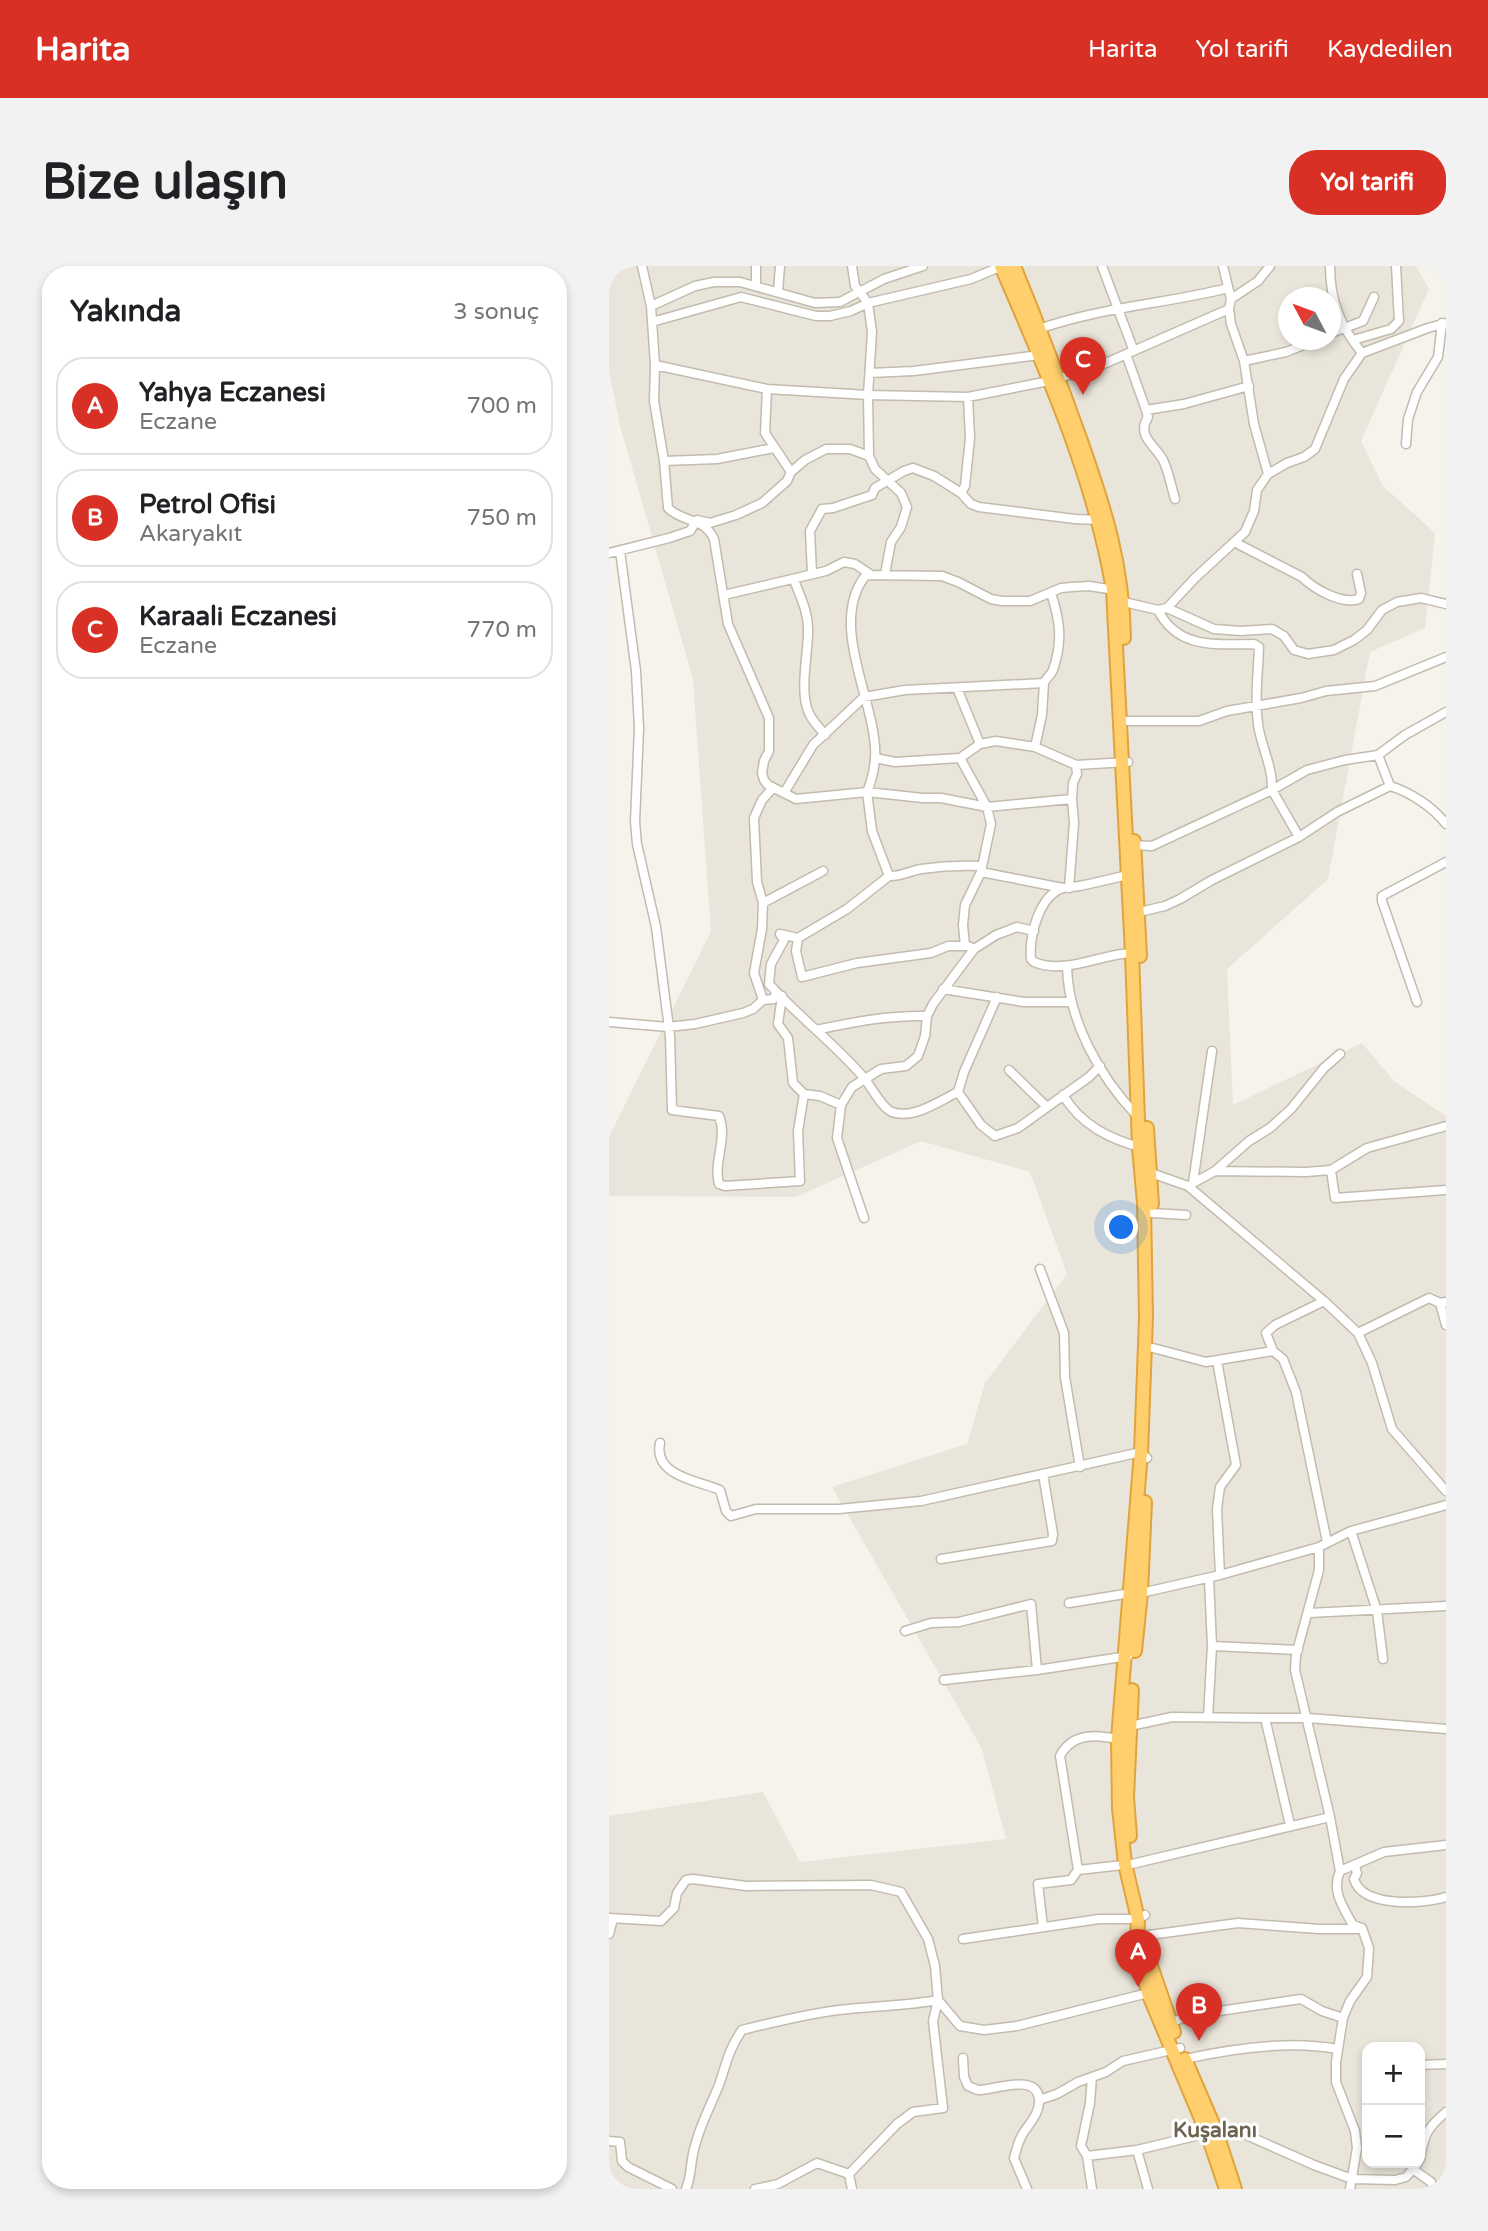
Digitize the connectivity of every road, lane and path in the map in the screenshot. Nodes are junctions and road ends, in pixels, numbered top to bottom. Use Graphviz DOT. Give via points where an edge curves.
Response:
graph roads {
  1 [pos="642,266"];
  2 [pos="755,266"];
  3 [pos="781,266"];
  4 [pos="852,266"];
  5 [pos="923,266"];
  6 [pos="1002,266"];
  7 [pos="1014,266"];
  8 [pos="1102,266"];
  9 [pos="1223,266"];
  10 [pos="1270,266"];
  11 [pos="1330,266"];
  12 [pos="1396,266"];
  13 [pos="756,286"];
  14 [pos="1228,288"];
  15 [pos="860,291"];
  16 [pos="778,292"];
  17 [pos="1374,297"];
  18 [pos="1231,299"];
  19 [pos="868,303"];
  20 [pos="651,306"];
  21 [pos="1117,308"];
  22 [pos="1229,309"];
  23 [pos="652,322"];
  24 [pos="1444,323"];
  25 [pos="1039,328"];
  26 [pos="1345,329"];
  27 [pos="1341,330"];
  28 [pos="1353,341"];
  29 [pos="1291,350"];
  30 [pos="1130,352"];
  31 [pos="1362,353"];
  32 [pos="1039,355"];
  33 [pos="1244,361"];
  34 [pos="655,365"];
  35 [pos="870,373"];
  36 [pos="1054,379"];
  37 [pos="1248,386"];
  38 [pos="767,389"];
  39 [pos="868,395"];
  40 [pos="968,397"];
  41 [pos="1146,410"];
  42 [pos="1406,444"];
  43 [pos="774,448"];
  44 [pos="869,456"];
  45 [pos="664,461"];
  46 [pos="791,472"];
  47 [pos="1268,474"];
  48 [pos="887,482"];
  49 [pos="961,493"];
  50 [pos="1175,499"];
  51 [pos="1103,519"];
  52 [pos="697,520"];
  53 [pos="1235,543"];
  54 [pos="620,551"];
  55 [pos="609,553"];
  56 [pos="812,573"];
  57 [pos="870,574"];
  58 [pos="885,574"];
  59 [pos="1357,574"];
  60 [pos="793,580"];
  61 [pos="1051,593"];
  62 [pos="1119,594"];
  63 [pos="724,595"];
  64 [pos="1446,604"];
  65 [pos="1162,609"];
  66 [pos="1446,657"];
  67 [pos="1044,683"];
  68 [pos="957,688"];
  69 [pos="864,697"];
  70 [pos="1256,706"];
  71 [pos="1446,712"];
  72 [pos="1126,721"];
  73 [pos="825,735"];
  74 [pos="980,744"];
  75 [pos="1035,747"];
  76 [pos="1378,755"];
  77 [pos="875,758"];
  78 [pos="960,758"];
  79 [pos="1124,762"];
  80 [pos="1076,765"];
  81 [pos="1390,786"];
  82 [pos="773,788"];
  83 [pos="1272,790"];
  84 [pos="867,792"];
  85 [pos="784,793"];
  86 [pos="1072,799"];
  87 [pos="987,807"];
  88 [pos="1446,824"];
  89 [pos="1299,837"];
  90 [pos="1134,845"];
  91 [pos="1446,862"];
  92 [pos="982,869"];
  93 [pos="823,871"];
  94 [pos="1127,875"];
  95 [pos="889,876"];
  96 [pos="1066,888"];
  97 [pos="763,903"];
  98 [pos="1139,912"];
  99 [pos="1034,931"];
  100 [pos="798,938"];
  101 [pos="969,948"];
  102 [pos="1132,953"];
  103 [pos="1067,965"];
  104 [pos="943,989"];
  105 [pos="779,994"];
  106 [pos="997,997"];
  107 [pos="763,1000"];
  108 [pos="1071,1002"];
  109 [pos="1417,1002"];
  110 [pos="927,1016"];
  111 [pos="609,1022"];
  112 [pos="668,1027"];
  113 [pos="816,1030"];
  114 [pos="1212,1051"];
  115 [pos="1341,1054"];
  116 [pos="1100,1066"];
  117 [pos="1009,1070"];
  118 [pos="865,1080"];
  119 [pos="958,1092"];
  120 [pos="804,1094"];
  121 [pos="1063,1095"];
  122 [pos="841,1105"];
  123 [pos="1046,1106"];
  124 [pos="1143,1122"];
  125 [pos="1446,1126"];
  126 [pos="1143,1148"];
  127 [pos="1215,1171"];
  128 [pos="1331,1171"];
  129 [pos="1151,1173"];
  130 [pos="1191,1184"];
  131 [pos="1446,1190"];
  132 [pos="1152,1213"];
  133 [pos="1185,1215"];
  134 [pos="865,1218"];
  135 [pos="1040,1269"];
  136 [pos="1324,1301"];
  137 [pos="1443,1302"];
  138 [pos="1446,1325"];
  139 [pos="1359,1333"];
  140 [pos="1153,1348"];
  141 [pos="1273,1351"];
  142 [pos="1217,1361"];
  143 [pos="660,1443"];
  144 [pos="1144,1455"];
  145 [pos="1080,1467"];
  146 [pos="1043,1474"];
  147 [pos="1446,1491"];
  148 [pos="1446,1505"];
  149 [pos="1351,1531"];
  150 [pos="1323,1544"];
  151 [pos="941,1559"];
  152 [pos="1220,1575"];
  153 [pos="1209,1578"];
  154 [pos="1136,1593"];
  155 [pos="1069,1603"];
  156 [pos="1446,1606"];
  157 [pos="1377,1611"];
  158 [pos="1309,1612"];
  159 [pos="905,1631"];
  160 [pos="1212,1646"];
  161 [pos="1298,1650"];
  162 [pos="1130,1655"];
  163 [pos="1383,1659"];
  164 [pos="1037,1670"];
  165 [pos="944,1680"];
  166 [pos="1208,1718"];
  167 [pos="1265,1718"];
  168 [pos="1308,1718"];
  169 [pos="1130,1726"];
  170 [pos="1446,1729"];
  171 [pos="1123,1741"];
  172 [pos="1330,1816"];
  173 [pos="1290,1825"];
  174 [pos="1446,1845"];
  175 [pos="1129,1864"];
  176 [pos="1355,1866"];
  177 [pos="1078,1870"];
  178 [pos="1340,1871"];
  179 [pos="1446,1897"];
  180 [pos="1141,1917"];
  181 [pos="611,1919"];
  182 [pos="1043,1927"];
  183 [pos="1362,1928"];
  184 [pos="609,1934"];
  185 [pos="1142,1936"];
  186 [pos="963,1939"];
  187 [pos="1153,1992"];
  188 [pos="937,2000"];
  189 [pos="1343,2018"];
  190 [pos="1169,2022"];
  191 [pos="1337,2049"];
  192 [pos="1179,2052"];
  193 [pos="963,2058"];
  194 [pos="1446,2064"];
  195 [pos="1425,2065"];
  196 [pos="1092,2077"];
  197 [pos="1039,2100"];
  198 [pos="1446,2112"];
  199 [pos="1211,2132"];
  200 [pos="1425,2135"];
  201 [pos="609,2141"];
  202 [pos="1136,2150"];
  203 [pos="1087,2156"];
  204 [pos="1414,2168"];
  205 [pos="1420,2168"];
  206 [pos="849,2174"];
  207 [pos="1352,2179"];
  208 [pos="672,2189"];
  209 [pos="686,2189"];
  210 [pos="755,2189"];
  211 [pos="852,2189"];
  212 [pos="1027,2189"];
  213 [pos="1092,2189"];
  214 [pos="1149,2189"];
  215 [pos="1226,2189"];
  216 [pos="1235,2189"];
  217 [pos="1350,2189"];
  218 [pos="1433,2189"];
  1 -- 20 [label="street"];
  2 -- 13 [label="street"];
  3 -- 16 [label="street"];
  4 -- 15 [label="street"];
  5 -- 15 [label="street"];
  6 -- 19 [label="street" via="952,285"];
  6 -- 32 [label="highway"];
  7 -- 25 [label="highway"];
  8 -- 21 [label="street"];
  9 -- 14 [label="street"];
  10 -- 18 [label="street"];
  11 -- 26 [label="street" via="1333,303"];
  12 -- 28 [label="street" via="1399,321 1391,329"];
  13 -- 16 [label="street"];
  13 -- 20 [label="street" via="714,282"];
  14 -- 18 [label="street"];
  14 -- 21 [label="street"];
  15 -- 16 [label="street" via="840,302 815,303"];
  15 -- 19 [label="street"];
  17 -- 26 [label="street" via="1363,321"];
  18 -- 22 [label="street"];
  19 -- 23 [label="street" via="841,314 816,316 741,297"];
  19 -- 35 [label="street" via="873,332"];
  20 -- 23 [label="street"];
  21 -- 25 [label="street"];
  21 -- 30 [label="street"];
  22 -- 30 [label="street"];
  22 -- 33 [label="street"];
  23 -- 34 [label="street"];
  24 -- 31 [label="street"];
  24 -- 42 [label="street" via="1438,357 1417,392 1408,419"];
  25 -- 36 [label="highway"];
  26 -- 27 [label="street"];
  26 -- 28 [label="street"];
  28 -- 31 [label="street"];
  29 -- 33 [label="street"];
  30 -- 36 [label="street"];
  30 -- 41 [label="street"];
  31 -- 47 [label="street" via="1344,379 1315,449"];
  32 -- 35 [label="street"];
  32 -- 36 [label="highway"];
  33 -- 37 [label="street"];
  34 -- 38 [label="street"];
  34 -- 45 [label="street" via="654,401"];
  35 -- 39 [label="street"];
  36 -- 40 [label="street"];
  36 -- 51 [label="highway"];
  37 -- 41 [label="street"];
  37 -- 47 [label="street"];
  38 -- 39 [label="street"];
  38 -- 43 [label="street" via="765,433"];
  39 -- 40 [label="street"];
  39 -- 44 [label="street"];
  40 -- 49 [label="street" via="971,438"];
  41 -- 50 [label="street" via="1144,433 1164,461"];
  43 -- 45 [label="street" via="717,459"];
  43 -- 46 [label="street"];
  44 -- 46 [label="street" via="850,449 826,449"];
  44 -- 48 [label="street"];
  45 -- 52 [label="street" via="668,508"];
  46 -- 52 [label="street" via="762,503 710,523"];
  47 -- 53 [label="street" via="1257,490 1250,523"];
  48 -- 49 [label="street" via="913,468"];
  48 -- 56 [label="street" via="872,495 822,509 810,531"];
  48 -- 58 [label="street" via="901,493 907,507 891,542"];
  49 -- 51 [label="street" via="979,507"];
  51 -- 62 [label="highway" via="1117,554"];
  52 -- 54 [label="street" via="690,531"];
  52 -- 63 [label="street" via="714,539"];
  53 -- 59 [label="street" via="1339,598 1359,600"];
  53 -- 65 [label="street"];
  54 -- 55 [label="street"];
  54 -- 112 [label="street" via="636,671 637,844 656,927"];
  56 -- 57 [label="street" via="849,562"];
  56 -- 60 [label="street"];
  57 -- 58 [label="street"];
  57 -- 69 [label="street" via="862,579 851,612 851,636"];
  58 -- 61 [label="street" via="942,576 1002,601 1030,601"];
  60 -- 63 [label="street"];
  60 -- 73 [label="street" via="805,608 808,631 806,705"];
  61 -- 62 [label="street" via="1089,586"];
  61 -- 67 [label="street" via="1061,632 1052,673"];
  62 -- 65 [label="street"];
  62 -- 72 [label="highway"];
  62 -- 79 [label="highway"];
  63 -- 82 [label="street" via="728,624 769,718 769,751 762,773"];
  64 -- 65 [label="street" via="1421,598 1397,601 1346,645 1308,654 1294,650 1272,629 1214,629"];
  65 -- 70 [label="street" via="1170,627 1202,644 1259,647"];
  66 -- 70 [label="street" via="1375,686 1338,688"];
  67 -- 68 [label="street"];
  67 -- 75 [label="street"];
  68 -- 69 [label="street"];
  68 -- 74 [label="street"];
  69 -- 73 [label="street"];
  69 -- 77 [label="street"];
  70 -- 72 [label="street" via="1199,721"];
  70 -- 83 [label="street"];
  71 -- 76 [label="street"];
  72 -- 79 [label="highway"];
  73 -- 85 [label="street" via="806,754"];
  74 -- 75 [label="street" via="1004,741"];
  74 -- 78 [label="street"];
  75 -- 80 [label="street"];
  76 -- 81 [label="street"];
  76 -- 83 [label="street" via="1307,770"];
  77 -- 78 [label="street"];
  77 -- 84 [label="street"];
  78 -- 87 [label="street"];
  79 -- 80 [label="street"];
  79 -- 90 [label="highway"];
  79 -- 94 [label="highway"];
  80 -- 86 [label="street"];
  81 -- 88 [label="street" via="1431,809"];
  81 -- 89 [label="street"];
  82 -- 85 [label="street"];
  82 -- 97 [label="street" via="754,818 757,882"];
  83 -- 89 [label="street"];
  83 -- 90 [label="street" via="1151,846"];
  84 -- 85 [label="street" via="796,799"];
  84 -- 87 [label="street"];
  84 -- 95 [label="street" via="872,831"];
  86 -- 87 [label="street"];
  86 -- 96 [label="street" via="1074,823"];
  87 -- 92 [label="street" via="991,832"];
  89 -- 98 [label="street" via="1165,906"];
  90 -- 98 [label="highway"];
  91 -- 109 [label="street" via="1382,896"];
  92 -- 95 [label="street" via="949,865"];
  92 -- 96 [label="street"];
  92 -- 101 [label="street" via="965,905 963,925"];
  93 -- 97 [label="street"];
  94 -- 96 [label="street"];
  94 -- 102 [label="highway"];
  95 -- 100 [label="street" via="847,909"];
  96 -- 99 [label="street" via="1052,894"];
  97 -- 107 [label="street" via="754,973"];
  98 -- 124 [label="highway"];
  99 -- 101 [label="street" via="1017,927"];
  99 -- 103 [label="street" via="1031,959"];
  100 -- 101 [label="street" via="802,977 948,946"];
  100 -- 105 [label="street" via="780,934 784,940 769,972 769,984"];
  101 -- 104 [label="street"];
  102 -- 103 [label="street"];
  102 -- 124 [label="highway"];
  103 -- 108 [label="street"];
  104 -- 106 [label="street"];
  104 -- 110 [label="street"];
  105 -- 107 [label="street"];
  105 -- 113 [label="street"];
  105 -- 120 [label="street" via="778,1024 788,1038 791,1079"];
  106 -- 108 [label="street" via="1024,1003"];
  106 -- 119 [label="street"];
  107 -- 112 [label="street" via="736,1015"];
  108 -- 116 [label="street"];
  110 -- 113 [label="street" via="860,1019"];
  110 -- 118 [label="street" via="918,1056 906,1066 881,1069"];
  111 -- 112 [label="street"];
  112 -- 120 [label="street" via="672,1110 719,1116 723,1124 719,1184 800,1181 798,1131"];
  113 -- 118 [label="street"];
  114 -- 130 [label="street"];
  115 -- 127 [label="street" via="1291,1109"];
  116 -- 121 [label="street"];
  116 -- 124 [label="street"];
  117 -- 123 [label="street"];
  118 -- 119 [label="street" via="892,1112 916,1111"];
  118 -- 122 [label="street" via="852,1087"];
  119 -- 123 [label="street" via="981,1125 995,1136 1019,1128"];
  120 -- 122 [label="street"];
  121 -- 123 [label="street"];
  121 -- 126 [label="street" via="1082,1120"];
  122 -- 134 [label="street" via="837,1138"];
  124 -- 126 [label="highway"];
  125 -- 128 [label="street" via="1367,1148"];
  126 -- 129 [label="highway"];
  126 -- 144 [label="highway"];
  127 -- 128 [label="street"];
  127 -- 130 [label="street"];
  128 -- 131 [label="street" via="1335,1198"];
  129 -- 130 [label="street"];
  129 -- 132 [label="highway"];
  130 -- 136 [label="street"];
  132 -- 133 [label="street"];
  132 -- 140 [label="highway"];
  135 -- 145 [label="street" via="1064,1333 1065,1377"];
  136 -- 139 [label="street"];
  136 -- 141 [label="street" via="1266,1333"];
  137 -- 138 [label="street"];
  137 -- 139 [label="street" via="1429,1298"];
  139 -- 147 [label="street" via="1392,1429"];
  140 -- 142 [label="street"];
  140 -- 144 [label="highway"];
  141 -- 142 [label="street"];
  141 -- 150 [label="street" via="1283,1359 1296,1392"];
  142 -- 152 [label="street" via="1235,1465 1220,1487"];
  143 -- 146 [label="street" via="663,1463 682,1478 720,1490 731,1516 756,1509 839,1509 921,1501"];
  144 -- 145 [label="street"];
  144 -- 154 [label="highway"];
  145 -- 146 [label="street"];
  146 -- 151 [label="street" via="1052,1541"];
  148 -- 149 [label="street"];
  149 -- 150 [label="street"];
  149 -- 157 [label="street"];
  150 -- 152 [label="street"];
  150 -- 158 [label="street"];
  152 -- 153 [label="street"];
  153 -- 154 [label="street"];
  153 -- 160 [label="street"];
  154 -- 155 [label="street"];
  154 -- 162 [label="highway"];
  156 -- 157 [label="street"];
  157 -- 158 [label="street"];
  157 -- 163 [label="street"];
  158 -- 161 [label="street"];
  159 -- 164 [label="street" via="1031,1604"];
  160 -- 161 [label="street"];
  160 -- 166 [label="street"];
  161 -- 168 [label="street" via="1295,1670"];
  162 -- 164 [label="street"];
  162 -- 169 [label="highway"];
  162 -- 171 [label="highway"];
  164 -- 165 [label="street"];
  166 -- 167 [label="street"];
  166 -- 169 [label="street" via="1172,1717"];
  167 -- 168 [label="street"];
  167 -- 173 [label="street"];
  168 -- 170 [label="street"];
  168 -- 172 [label="street"];
  169 -- 171 [label="highway"];
  171 -- 175 [label="highway"];
  171 -- 177 [label="street" via="1089,1734 1064,1748 1060,1756"];
  172 -- 173 [label="street"];
  172 -- 178 [label="street"];
  173 -- 175 [label="street"];
  174 -- 176 [label="street" via="1384,1852"];
  175 -- 177 [label="street"];
  175 -- 180 [label="highway"];
  176 -- 178 [label="street"];
  176 -- 179 [label="street" via="1356,1886 1370,1896 1403,1903"];
  177 -- 182 [label="street" via="1071,1880 1038,1884"];
  178 -- 183 [label="street" via="1336,1893 1353,1925"];
  180 -- 182 [label="street"];
  180 -- 185 [label="highway"];
  180 -- 187 [label="highway" via="1137,1945"];
  181 -- 184 [label="street"];
  181 -- 188 [label="street" via="661,1921 674,1908 686,1880 693,1879 746,1886 871,1885 901,1892 928,1939"];
  182 -- 186 [label="street"];
  183 -- 185 [label="street" via="1238,1923"];
  183 -- 189 [label="street" via="1369,1948 1367,1976"];
  185 -- 187 [label="highway"];
  187 -- 188 [label="street" via="984,2031 960,2026"];
  187 -- 190 [label="highway"];
  187 -- 192 [label="highway"];
  188 -- 206 [label="street" via="933,2021 943,2108 913,2112"];
  188 -- 209 [label="street" via="839,2010 742,2030 730,2047 699,2132"];
  189 -- 190 [label="street" via="1301,1999 1192,2014"];
  189 -- 191 [label="street"];
  190 -- 192 [label="highway"];
  191 -- 192 [label="street" via="1289,2044 1214,2053"];
  191 -- 207 [label="street" via="1336,2082 1357,2148"];
  192 -- 196 [label="street" via="1123,2061"];
  192 -- 199 [label="highway"];
  193 -- 197 [label="street" via="968,2086 978,2090 1014,2083 1035,2090"];
  194 -- 195 [label="street"];
  196 -- 197 [label="street"];
  196 -- 203 [label="street" via="1081,2146"];
  197 -- 212 [label="street" via="1014,2158"];
  198 -- 200 [label="street"];
  199 -- 202 [label="street"];
  199 -- 207 [label="street" via="1235,2130"];
  199 -- 215 [label="highway"];
  199 -- 216 [label="highway"];
  201 -- 208 [label="street" via="620,2142 622,2161 628,2167"];
  202 -- 203 [label="street"];
  202 -- 214 [label="street"];
  203 -- 213 [label="street"];
  204 -- 207 [label="street" via="1406,2178 1395,2180"];
  205 -- 218 [label="street"];
  206 -- 210 [label="street" via="817,2163 778,2184"];
  206 -- 211 [label="street"];
  207 -- 217 [label="street"];
}
